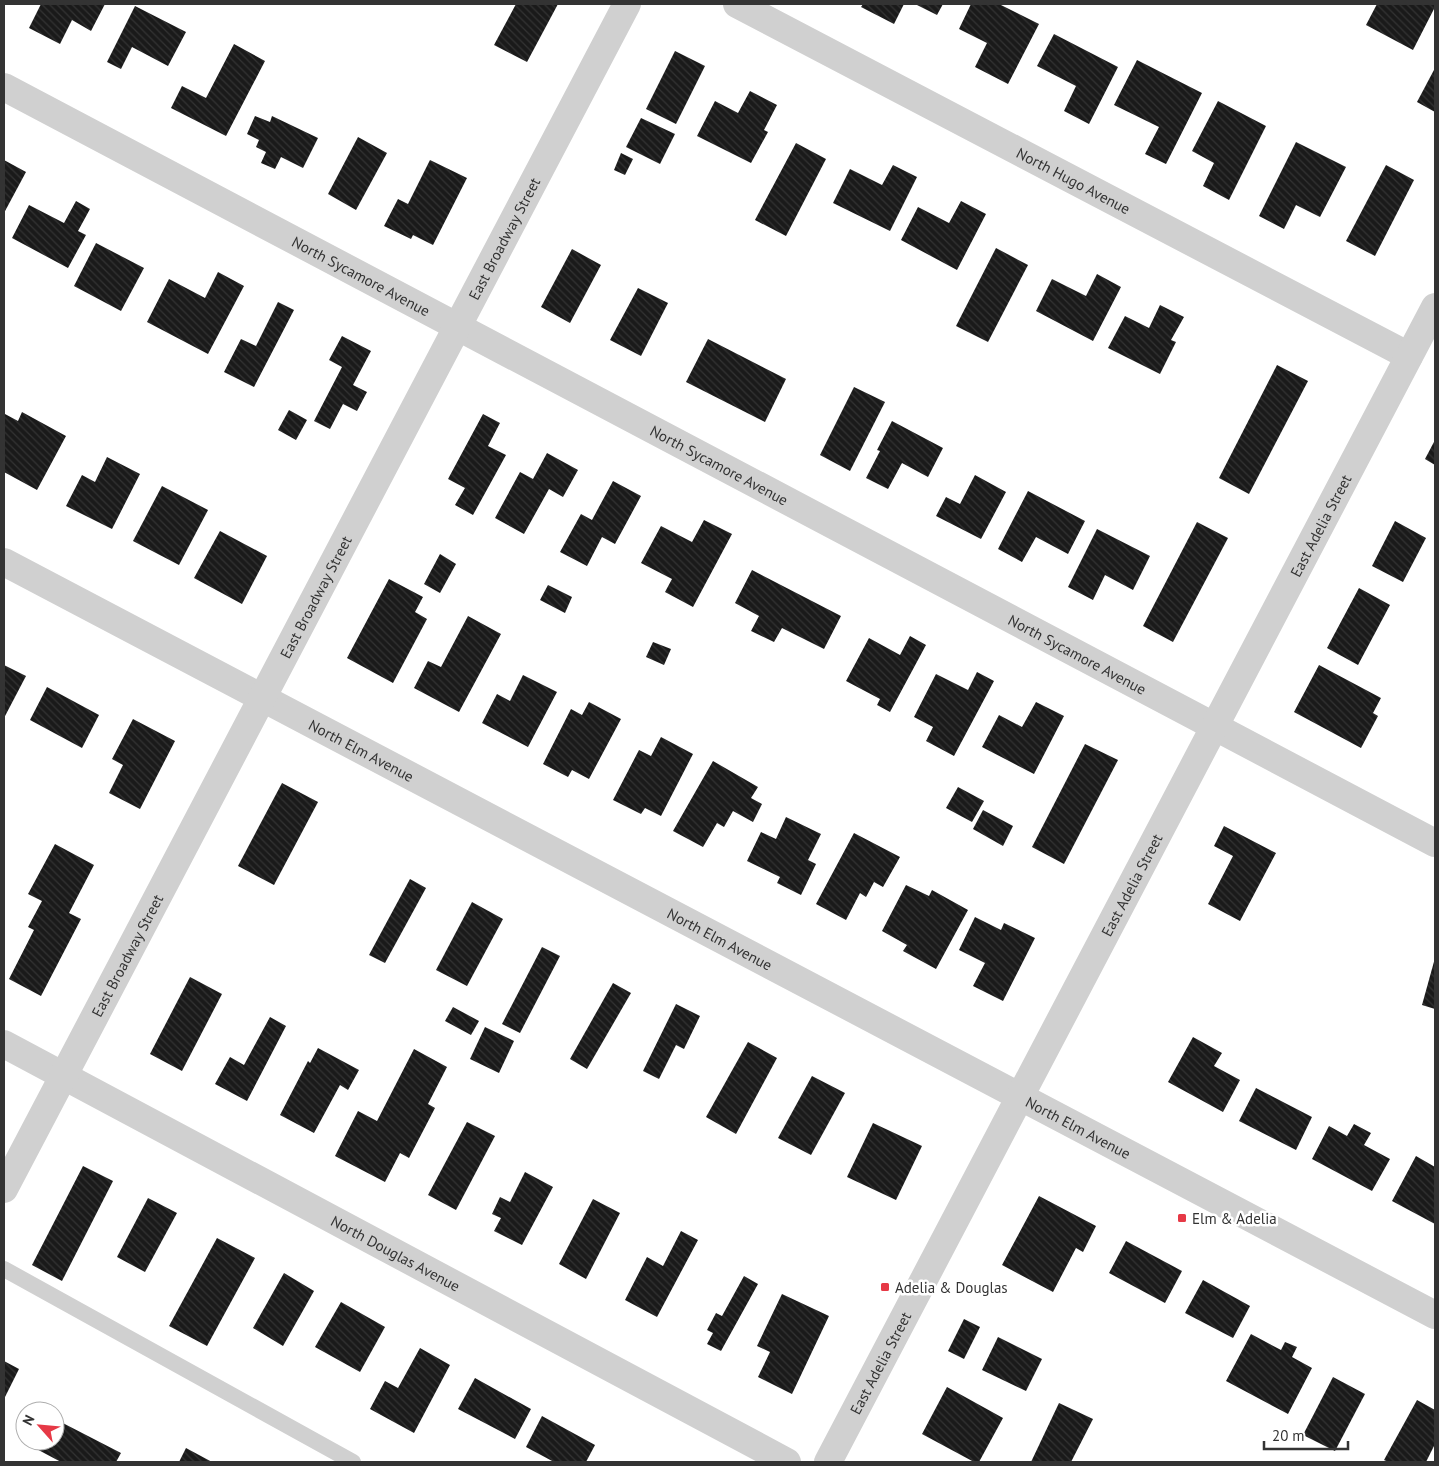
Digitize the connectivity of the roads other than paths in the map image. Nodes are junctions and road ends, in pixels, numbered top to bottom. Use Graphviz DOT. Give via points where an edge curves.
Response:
graph roads {
  1 [pos="627,4"];
  2 [pos="737,4"];
  3 [pos="4,87"];
  4 [pos="1435,307"];
  5 [pos="457,327"];
  6 [pos="1410,356"];
  7 [pos="4,562"];
  8 [pos="262,698"];
  9 [pos="1215,727"];
  10 [pos="1435,843"];
  11 [pos="4,1044"];
  12 [pos="63,1076"];
  13 [pos="1020,1096"];
  14 [pos="4,1189"];
  15 [pos="4,1269"];
  16 [pos="1435,1314"];
  17 [pos="353,1462"];
  18 [pos="787,1462"];
  19 [pos="828,1462"];
  1 -- 5 [label="street, East Broadway Street"];
  2 -- 6 [label="street, North Hugo Avenue"];
  3 -- 5 [label="street, North Sycamore Avenue"];
  4 -- 6 [label="street, East Adelia Street"];
  5 -- 8 [label="street, East Broadway Street"];
  5 -- 9 [label="street, North Sycamore Avenue"];
  6 -- 9 [label="street, East Adelia Street"];
  7 -- 8 [label="street, North Elm Avenue"];
  8 -- 12 [label="street, East Broadway Street"];
  8 -- 13 [label="street, North Elm Avenue"];
  9 -- 10 [label="street, North Sycamore Avenue"];
  9 -- 13 [label="street, East Adelia Street"];
  11 -- 12 [label="street, North Douglas Avenue"];
  12 -- 14 [label="street, East Broadway Street"];
  12 -- 18 [label="street, North Douglas Avenue"];
  13 -- 16 [label="street, North Elm Avenue"];
  13 -- 19 [label="street, East Adelia Street"];
  15 -- 17 [label="lane"];
}
